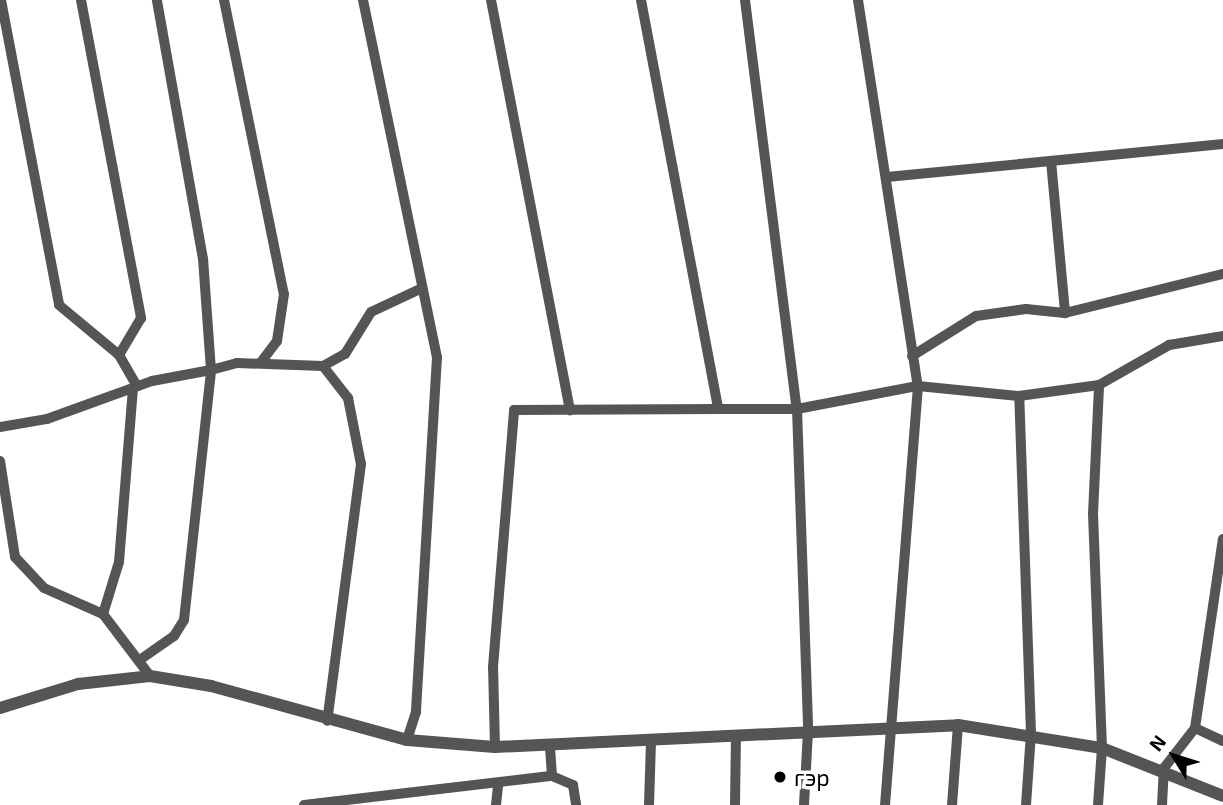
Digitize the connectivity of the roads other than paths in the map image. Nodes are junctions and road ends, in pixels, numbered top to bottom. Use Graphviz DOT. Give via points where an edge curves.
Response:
graph roads {
  1 [pos="1,0"];
  2 [pos="81,0"];
  3 [pos="157,0"];
  4 [pos="224,0"];
  5 [pos="363,0"];
  6 [pos="491,0"];
  7 [pos="641,0"];
  8 [pos="745,0"];
  9 [pos="858,0"];
  10 [pos="1223,144"];
  11 [pos="1051,160"];
  12 [pos="887,177"];
  13 [pos="1223,274"];
  14 [pos="422,288"];
  15 [pos="1065,313"];
  16 [pos="1223,337"];
  17 [pos="119,355"];
  18 [pos="912,356"];
  19 [pos="261,362"];
  20 [pos="323,366"];
  21 [pos="211,370"];
  22 [pos="1099,384"];
  23 [pos="918,386"];
  24 [pos="135,387"];
  25 [pos="1019,396"];
  26 [pos="718,409"];
  27 [pos="797,409"];
  28 [pos="570,410"];
  29 [pos="0,427"];
  30 [pos="0,461"];
  31 [pos="1223,539"];
  32 [pos="103,614"];
  33 [pos="141,659"];
  34 [pos="150,676"];
  35 [pos="0,708"];
  36 [pos="327,721"];
  37 [pos="887,724"];
  38 [pos="958,725"];
  39 [pos="1195,728"];
  40 [pos="808,731"];
  41 [pos="1031,733"];
  42 [pos="736,735"];
  43 [pos="407,740"];
  44 [pos="1223,741"];
  45 [pos="651,742"];
  46 [pos="495,747"];
  47 [pos="1102,748"];
  48 [pos="550,749"];
  49 [pos="1164,768"];
  50 [pos="552,776"];
  51 [pos="498,785"];
  52 [pos="1223,796"];
  53 [pos="341,802"];
  54 [pos="304,805"];
  55 [pos="496,805"];
  56 [pos="576,805"];
  57 [pos="649,805"];
  58 [pos="735,805"];
  59 [pos="804,805"];
  60 [pos="885,805"];
  61 [pos="952,805"];
  62 [pos="1026,805"];
  63 [pos="1097,805"];
  64 [pos="1162,805"];
  1 -- 17 [label="street" via="58,305"];
  2 -- 17 [label="street" via="141,318"];
  3 -- 21 [label="street" via="203,259"];
  4 -- 19 [label="street" via="284,294 277,341"];
  5 -- 14 [label="street"];
  6 -- 28 [label="street"];
  7 -- 26 [label="street"];
  8 -- 27 [label="street"];
  9 -- 12 [label="street"];
  10 -- 11 [label="street"];
  11 -- 12 [label="street"];
  11 -- 15 [label="street"];
  12 -- 18 [label="street"];
  13 -- 15 [label="street"];
  14 -- 20 [label="street" via="371,312 345,354"];
  14 -- 43 [label="street" via="437,358 416,712"];
  15 -- 18 [label="street" via="1026,309 976,316"];
  16 -- 22 [label="street" via="1169,345"];
  17 -- 24 [label="street"];
  18 -- 23 [label="street"];
  19 -- 20 [label="street"];
  19 -- 21 [label="street"];
  20 -- 36 [label="street" via="348,398 361,464"];
  21 -- 24 [label="street"];
  21 -- 33 [label="street" via="184,620 174,636"];
  22 -- 25 [label="street"];
  22 -- 47 [label="street" via="1093,514"];
  23 -- 25 [label="street"];
  23 -- 27 [label="street"];
  23 -- 37 [label="street"];
  24 -- 29 [label="street" via="47,419"];
  24 -- 32 [label="street" via="119,562"];
  25 -- 41 [label="street"];
  26 -- 27 [label="street"];
  26 -- 28 [label="street"];
  27 -- 40 [label="street"];
  28 -- 46 [label="street" via="513,410 493,667"];
  30 -- 32 [label="street" via="15,557 44,588"];
  31 -- 39 [label="street"];
  32 -- 33 [label="street"];
  33 -- 34 [label="street"];
  34 -- 35 [label="street" via="78,684"];
  34 -- 36 [label="street" via="211,686"];
  36 -- 43 [label="street"];
  37 -- 38 [label="street"];
  37 -- 40 [label="street"];
  37 -- 60 [label="street"];
  38 -- 41 [label="street"];
  38 -- 61 [label="street"];
  39 -- 44 [label="street"];
  39 -- 49 [label="street"];
  40 -- 42 [label="street"];
  40 -- 59 [label="street"];
  41 -- 47 [label="street"];
  41 -- 62 [label="street"];
  42 -- 45 [label="street"];
  42 -- 58 [label="street"];
  43 -- 46 [label="street"];
  45 -- 48 [label="street"];
  45 -- 57 [label="street"];
  46 -- 48 [label="street"];
  47 -- 49 [label="street"];
  47 -- 63 [label="street"];
  48 -- 50 [label="street"];
  49 -- 52 [label="street"];
  49 -- 64 [label="street"];
  50 -- 51 [label="street"];
  50 -- 56 [label="street" via="573,785"];
  51 -- 53 [label="street"];
  51 -- 55 [label="street"];
  53 -- 54 [label="street"];
}
